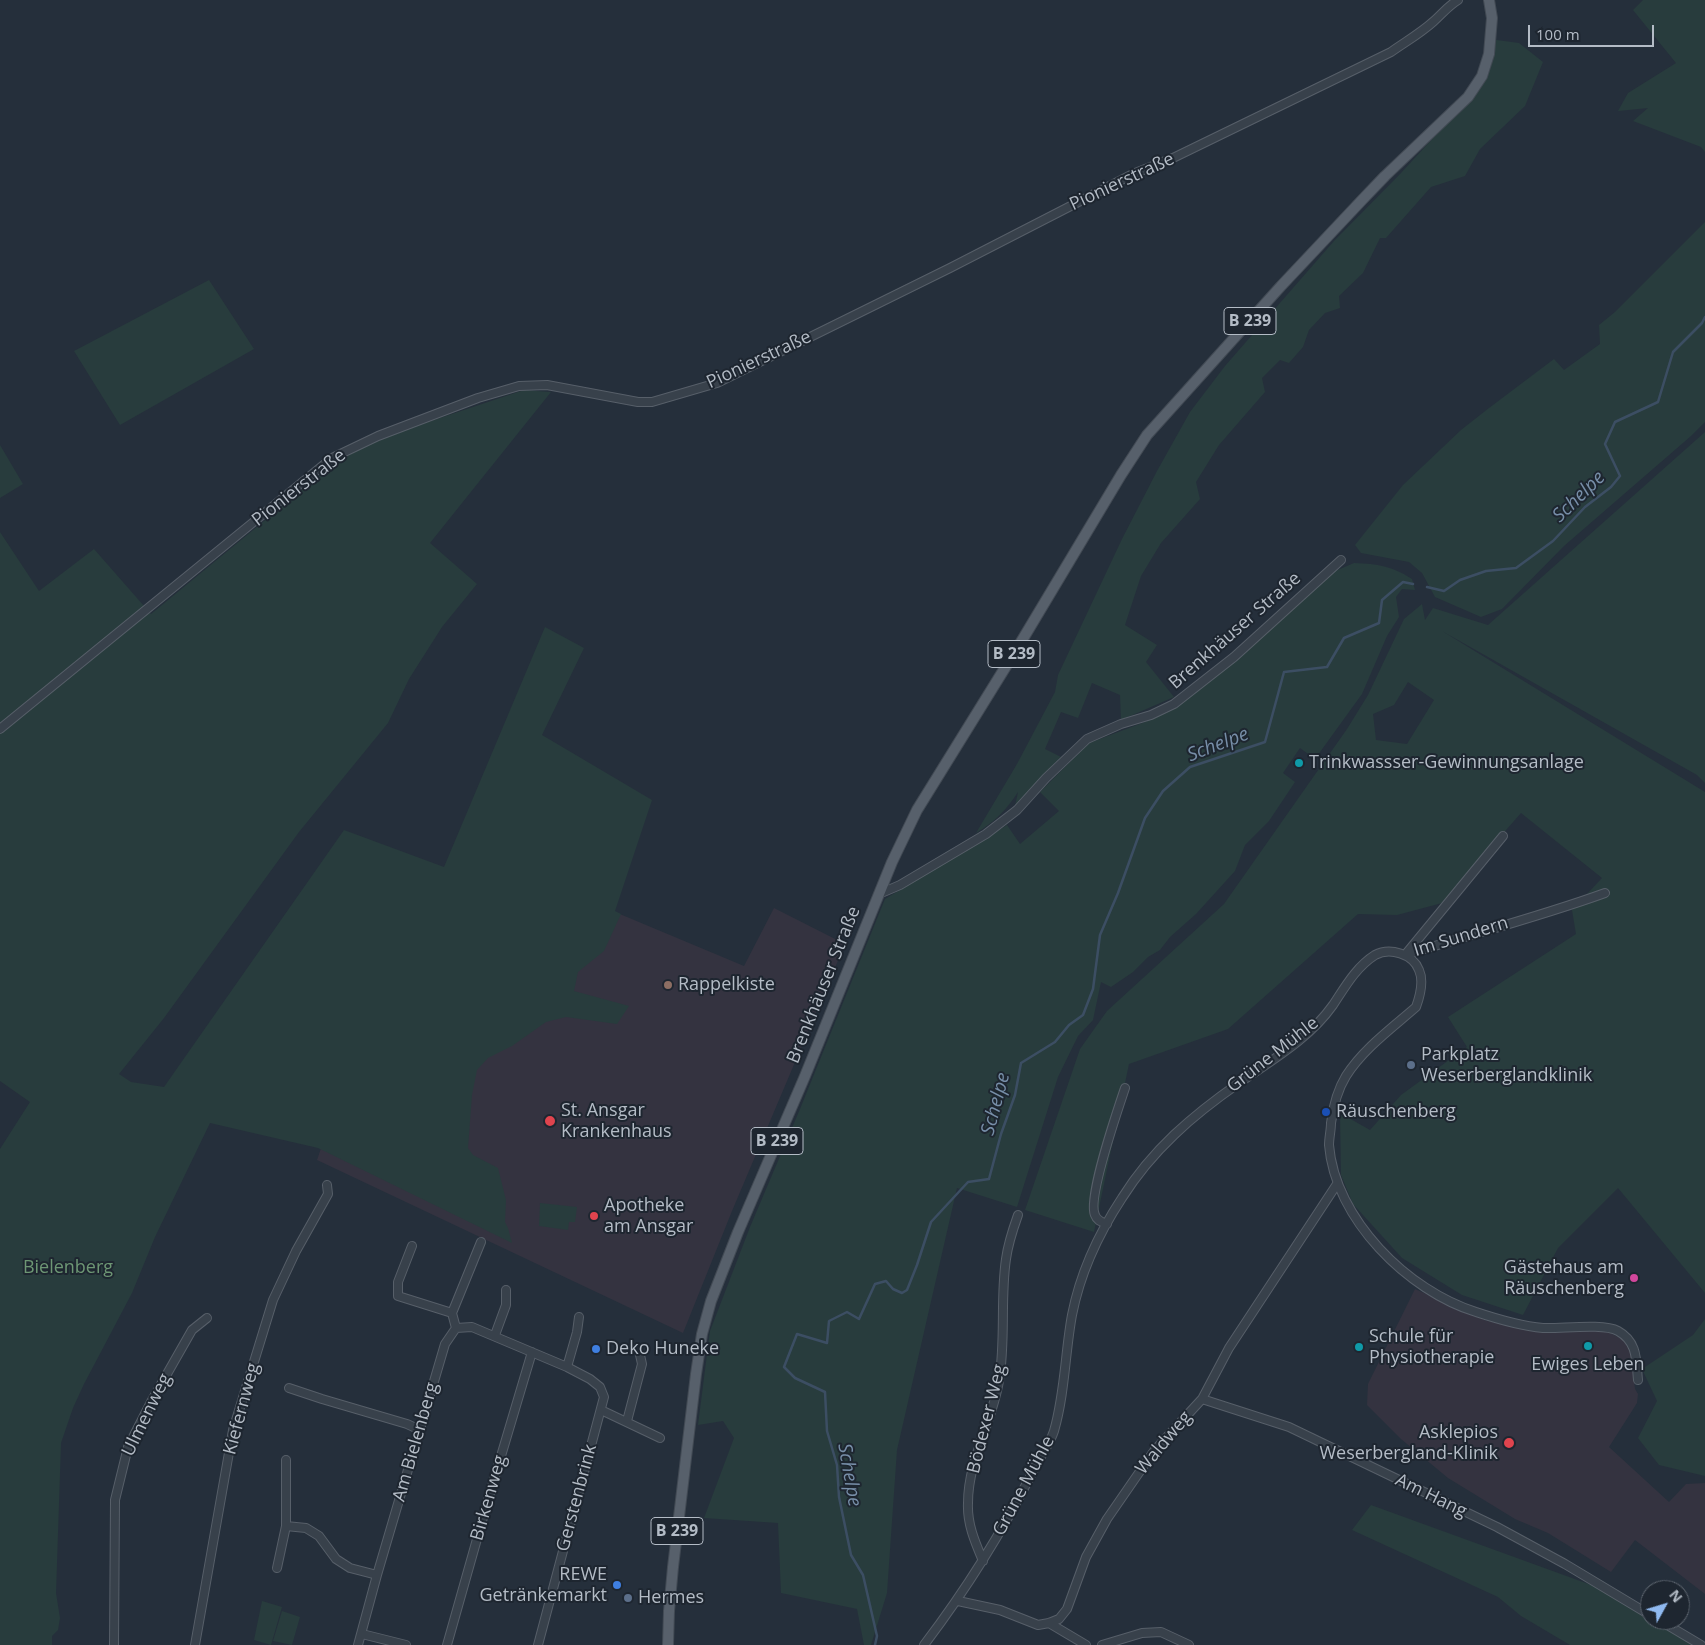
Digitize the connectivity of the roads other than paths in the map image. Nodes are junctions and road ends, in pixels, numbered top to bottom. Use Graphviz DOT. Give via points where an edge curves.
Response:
graph roads {
  1 [pos="1458,0"];
  2 [pos="1489,0"];
  3 [pos="1342,560"];
  4 [pos="0,729"];
  5 [pos="1503,836"];
  6 [pos="1604,893"];
  7 [pos="879,894"];
  8 [pos="1405,955"];
  9 [pos="1125,1088"];
  10 [pos="1337,1184"];
  11 [pos="327,1186"];
  12 [pos="1018,1215"];
  13 [pos="1107,1224"];
  14 [pos="481,1242"];
  15 [pos="412,1246"];
  16 [pos="506,1290"];
  17 [pos="452,1312"];
  18 [pos="579,1317"];
  19 [pos="207,1318"];
  20 [pos="456,1328"];
  21 [pos="495,1335"];
  22 [pos="532,1352"];
  23 [pos="640,1355"];
  24 [pos="567,1367"];
  25 [pos="1638,1380"];
  26 [pos="289,1388"];
  27 [pos="1202,1399"];
  28 [pos="602,1410"];
  29 [pos="626,1421"];
  30 [pos="420,1430"];
  31 [pos="660,1438"];
  32 [pos="286,1460"];
  33 [pos="286,1526"];
  34 [pos="983,1562"];
  35 [pos="276,1568"];
  36 [pos="377,1575"];
  37 [pos="958,1600"];
  38 [pos="1640,1609"];
  39 [pos="1049,1623"];
  40 [pos="1676,1630"];
  41 [pos="362,1634"];
  42 [pos="114,1645"];
  43 [pos="195,1645"];
  44 [pos="358,1645"];
  45 [pos="406,1645"];
  46 [pos="447,1645"];
  47 [pos="538,1645"];
  48 [pos="668,1645"];
  49 [pos="924,1645"];
  50 [pos="1086,1645"];
  51 [pos="1102,1645"];
  52 [pos="1189,1645"];
  53 [pos="1701,1645"];
  1 -- 4 [label="street, Pionierstraße" via="1391,52 1173,158 1133,174 717,383 652,402 547,385 518,386 437,413 357,445 332,458"];
  2 -- 7 [label="main road, B 239" via="1492,18 1489,54 1482,76 1468,97 1327,237 1159,420 1135,452 917,810"];
  3 -- 7 [label="street, Brenkhäuser Straße" via="1234,657 1174,704 1086,739 1018,810 986,834"];
  5 -- 8 [label="street, Im Sundern"];
  6 -- 8 [label="street, Im Sundern" via="1559,910"];
  7 -- 48 [label="main road, Brenkhäuser Straße / B 239" via="711,1301 696,1374 673,1567"];
  8 -- 10 [label="street" via="1419,969 1419,999 1416,1007 1361,1056 1345,1077 1333,1111 1329,1144"];
  8 -- 13 [label="street, Grüne Mühle" via="1392,951 1378,954 1361,966 1330,1009 1305,1035 1188,1121 1148,1163 1122,1197"];
  9 -- 13 [label="street" via="1093,1204 1094,1215"];
  10 -- 25 [label="street" via="1374,1243 1395,1266 1424,1287 1475,1312 1531,1326 1616,1330 1628,1338 1635,1349"];
  10 -- 27 [label="street, Waldweg" via="1229,1348"];
  11 -- 43 [label="street, Kiefernweg" via="328,1194 296,1250 273,1300 233,1430"];
  12 -- 34 [label="street, Bödexer Weg" via="1006,1259 1003,1353 998,1382 974,1460 968,1500 968,1516"];
  13 -- 34 [label="street, Grüne Mühle" via="1077,1291 1053,1435"];
  14 -- 17 [label="street"];
  15 -- 17 [label="street" via="398,1282 398,1296"];
  16 -- 21 [label="street" via="506,1305"];
  17 -- 20 [label="street"];
  18 -- 24 [label="street"];
  19 -- 42 [label="street, Ulmenweg" via="192,1330 128,1447 115,1500"];
  20 -- 21 [label="street, Gerstenbrink" via="472,1326"];
  20 -- 30 [label="street, Am Bielenberg" via="444,1344"];
  21 -- 22 [label="street, Gerstenbrink"];
  22 -- 24 [label="street, Gerstenbrink"];
  22 -- 46 [label="street, Birkenweg"];
  23 -- 29 [label="street" via="642,1364"];
  24 -- 28 [label="street, Gerstenbrink" via="600,1386 604,1398"];
  26 -- 30 [label="street"];
  27 -- 38 [label="street, Am Hang" via="1289,1427 1497,1527"];
  27 -- 39 [label="street, Waldweg" via="1154,1451 1131,1482 1086,1557 1067,1609 1059,1619"];
  28 -- 29 [label="street"];
  28 -- 47 [label="street, Gerstenbrink"];
  29 -- 31 [label="street"];
  30 -- 36 [label="street, Am Bielenberg"];
  32 -- 33 [label="street"];
  33 -- 35 [label="street"];
  33 -- 36 [label="street" via="306,1528 319,1536 336,1559 350,1568"];
  34 -- 37 [label="street, Grüne Mühle"];
  36 -- 41 [label="street, Am Bielenberg"];
  37 -- 39 [label="street" via="1000,1610 1038,1625"];
  37 -- 49 [label="street, Grüne Mühle"];
  39 -- 50 [label="street"];
  40 -- 53 [label="street"];
  41 -- 44 [label="street, Am Bielenberg"];
  41 -- 45 [label="street"];
  51 -- 52 [label="street" via="1142,1633 1160,1632"];
}
